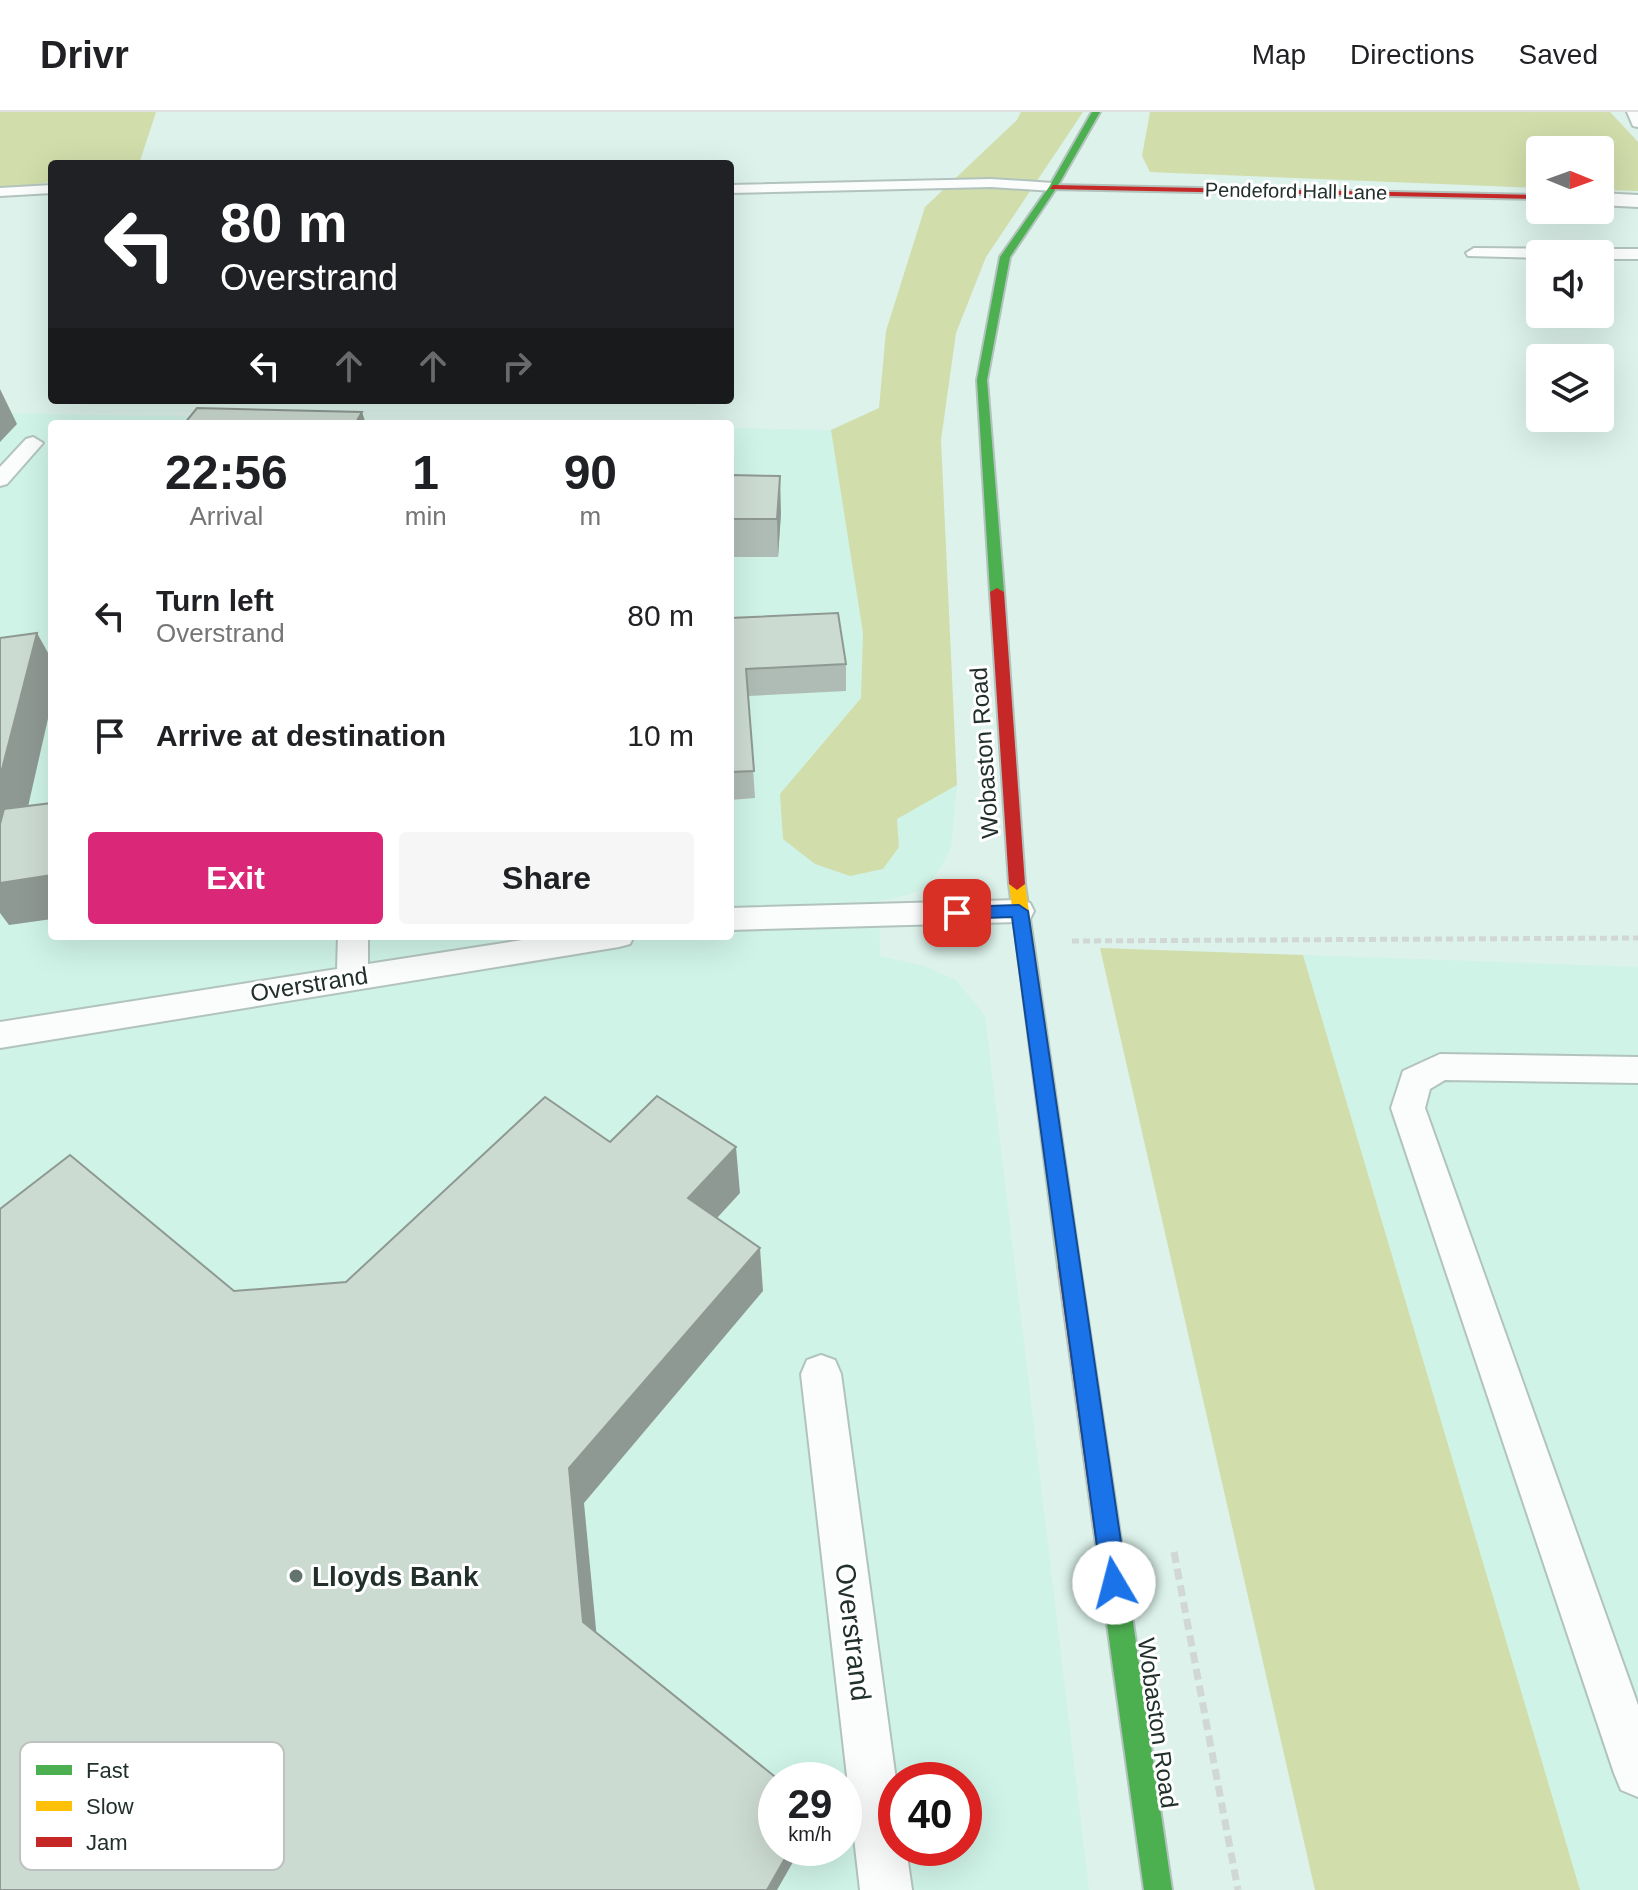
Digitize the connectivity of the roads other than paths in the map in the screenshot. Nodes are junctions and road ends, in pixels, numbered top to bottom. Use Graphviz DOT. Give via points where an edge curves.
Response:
graph roads {
  1 [pos="1096,112"];
  2 [pos="1633,112"];
  3 [pos="1638,123"];
  4 [pos="1053,187"];
  5 [pos="48,189"];
  6 [pos="734,189"];
  7 [pos="0,192"];
  8 [pos="1526,197"];
  9 [pos="1614,200"];
  10 [pos="1638,201"];
  11 [pos="1474,253"];
  12 [pos="1526,253"];
  13 [pos="1614,254"];
  14 [pos="1638,254"];
  15 [pos="33,443"];
  16 [pos="0,480"];
  17 [pos="1019,911"];
  18 [pos="734,919"];
  19 [pos="353,940"];
  20 [pos="592,940"];
  21 [pos="352,976"];
  22 [pos="0,1035"];
  23 [pos="1638,1070"];
  24 [pos="821,1374"];
  25 [pos="1638,1773"];
  26 [pos="886,1890"];
  27 [pos="1158,1890"];
  1 -- 4 [label="street, Wobaston Road"];
  2 -- 3 [label="lane"];
  4 -- 6 [label="lane" via="991,183"];
  4 -- 8 [label="street, Pendeford Hall Lane"];
  4 -- 17 [label="street, Wobaston Road" via="1005,257 982,380"];
  5 -- 7 [label="lane"];
  9 -- 10 [label="street"];
  11 -- 12 [label="lane"];
  13 -- 14 [label="lane"];
  15 -- 16 [label="lane"];
  17 -- 18 [label="lane"];
  17 -- 27 [label="street, Wobaston Road"];
  19 -- 21 [label="lane"];
  20 -- 21 [label="lane, Overstrand"];
  21 -- 22 [label="lane, Overstrand"];
  23 -- 25 [label="lane" via="1440,1067 1415,1081 1408,1108"];
  24 -- 26 [label="lane, Overstrand"];
}
